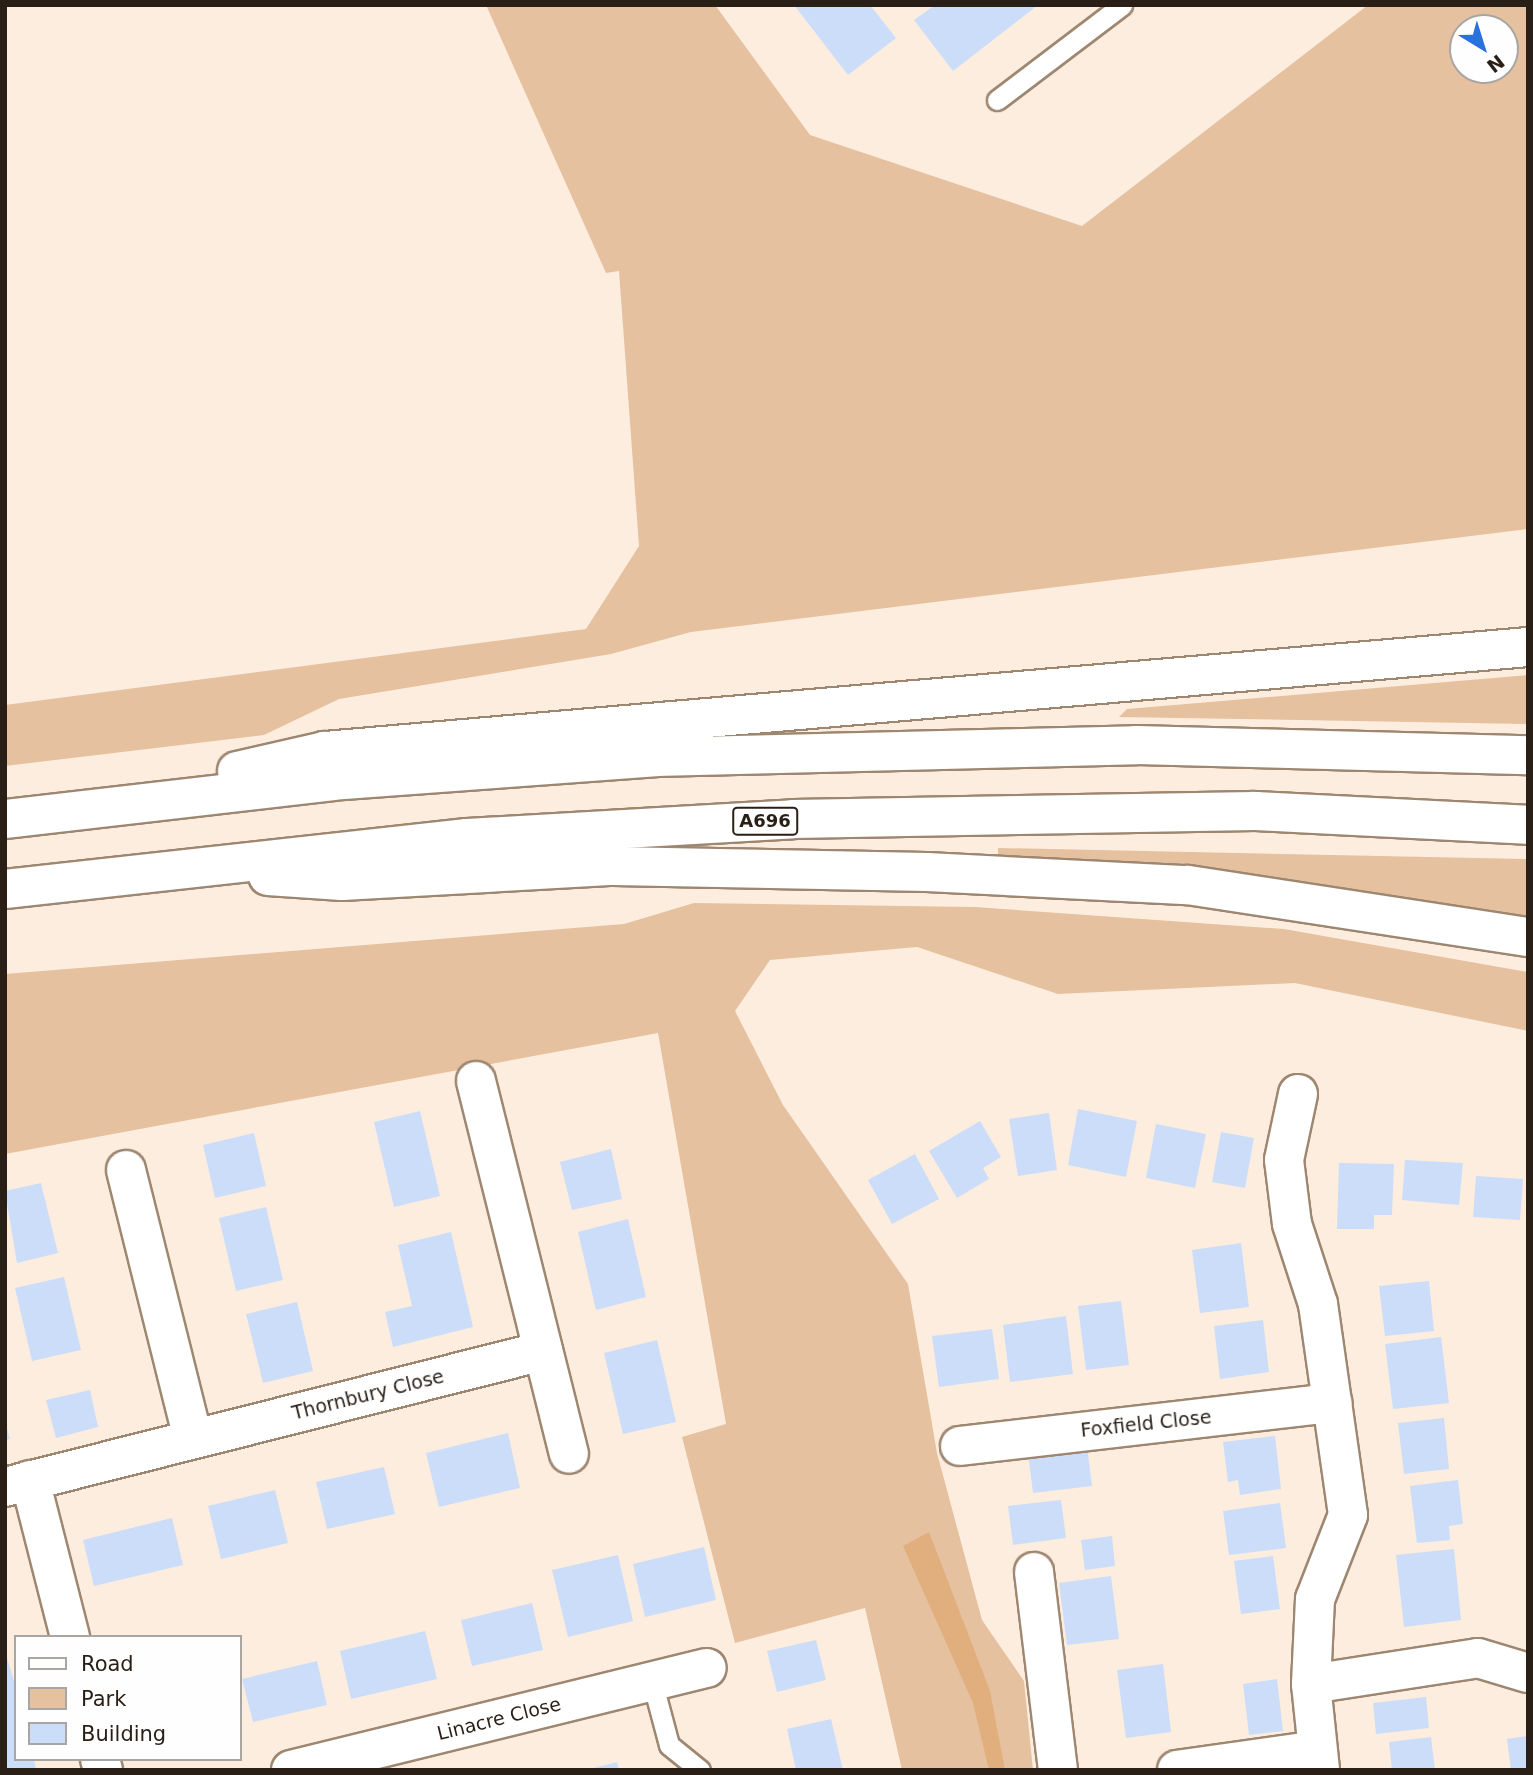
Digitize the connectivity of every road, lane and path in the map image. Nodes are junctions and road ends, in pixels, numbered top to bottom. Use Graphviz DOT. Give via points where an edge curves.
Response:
graph roads {
  1 [pos="1122,5"];
  2 [pos="997,100"];
  3 [pos="1528,647"];
  4 [pos="1528,755"];
  5 [pos="19,818"];
  6 [pos="1528,825"];
  7 [pos="163,868"];
  8 [pos="5,889"];
  9 [pos="1528,937"];
  10 [pos="476,1081"];
  11 [pos="1298,1094"];
  12 [pos="126,1170"];
  13 [pos="543,1351"];
  14 [pos="1333,1403"];
  15 [pos="193,1439"];
  16 [pos="960,1446"];
  17 [pos="569,1454"];
  18 [pos="18,1483"];
  19 [pos="1034,1572"];
  20 [pos="69,1635"];
  21 [pos="707,1668"];
  22 [pos="1528,1673"];
  23 [pos="652,1682"];
  24 [pos="1311,1684"];
  25 [pos="1318,1760"];
  26 [pos="316,1767"];
  27 [pos="700,1770"];
  28 [pos="1058,1770"];
  29 [pos="1177,1770"];
  1 -- 2 [label="lane"];
  3 -- 5 [label="main road" via="325,751"];
  4 -- 5 [label="main road" via="1136,745 656,757 332,781"];
  6 -- 7 [label="main road, A696" via="1255,811 793,819 467,838"];
  7 -- 8 [label="main road, A696"];
  7 -- 9 [label="main road, A696" via="342,881 614,866 1188,885"];
  10 -- 13 [label="main road"];
  11 -- 14 [label="main road" via="1284,1160 1292,1224 1318,1304"];
  12 -- 15 [label="main road"];
  13 -- 15 [label="main road, Thornbury Close"];
  13 -- 17 [label="main road"];
  14 -- 16 [label="main road, Foxfield Close"];
  14 -- 24 [label="main road" via="1348,1515 1315,1599"];
  15 -- 18 [label="main road, Thornbury Close"];
  18 -- 20 [label="main road, Thornbury Close"];
  19 -- 28 [label="main road"];
  21 -- 23 [label="main road, Linacre Close"];
  22 -- 24 [label="main road" via="1478,1658"];
  23 -- 26 [label="main road, Linacre Close"];
  23 -- 27 [label="lane" via="669,1745"];
  24 -- 25 [label="main road"];
  25 -- 29 [label="main road"];
}
